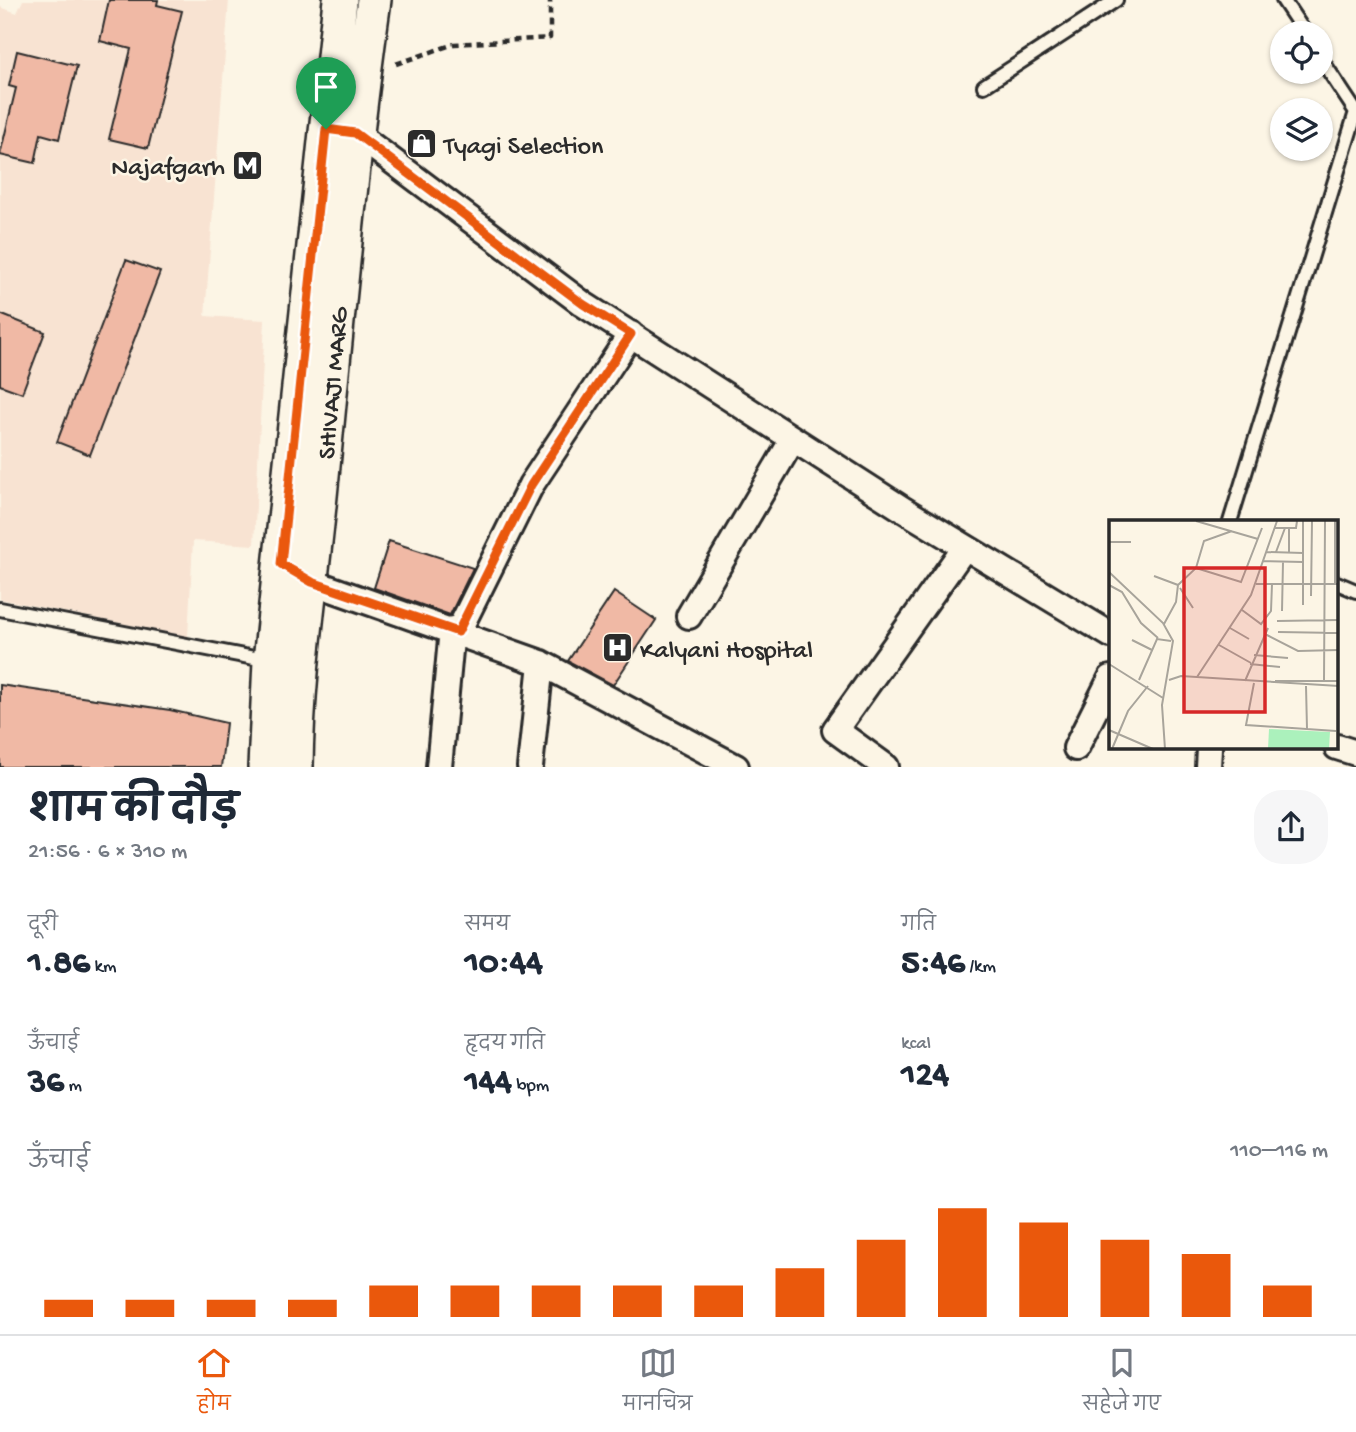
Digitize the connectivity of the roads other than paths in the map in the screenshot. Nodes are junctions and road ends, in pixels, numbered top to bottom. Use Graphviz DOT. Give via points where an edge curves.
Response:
graph roads {
  1 [pos="340,0"];
  2 [pos="374,0"];
  3 [pos="1116,0"];
  4 [pos="1283,0"];
  5 [pos="1297,21"];
  6 [pos="1333,77"];
  7 [pos="984,86"];
  8 [pos="1356,112"];
  9 [pos="341,131"];
  10 [pos="631,334"];
  11 [pos="793,439"];
  12 [pos="1231,520"];
  13 [pos="965,547"];
  14 [pos="281,564"];
  15 [pos="312,582"];
  16 [pos="1338,583"];
  17 [pos="1356,591"];
  18 [pos="0,609"];
  19 [pos="689,616"];
  20 [pos="455,631"];
  21 [pos="1109,634"];
  22 [pos="270,661"];
  23 [pos="541,663"];
  24 [pos="1109,682"];
  25 [pos="1338,747"];
  26 [pos="1076,748"];
  27 [pos="1356,753"];
  28 [pos="265,767"];
  29 [pos="296,767"];
  30 [pos="439,767"];
  31 [pos="530,767"];
  32 [pos="736,767"];
  33 [pos="886,767"];
  1 -- 9 [label="main road, SHIVAJI MARG"];
  2 -- 9 [label="main road, SHIVAJI MARG" via="363,79"];
  3 -- 7 [label="lane"];
  4 -- 5 [label="lane"];
  6 -- 8 [label="lane"];
  8 -- 12 [label="lane"];
  9 -- 10 [label="street"];
  9 -- 14 [label="main road, SHIVAJI MARG"];
  9 -- 15 [label="main road, SHIVAJI MARG"];
  10 -- 11 [label="street"];
  10 -- 20 [label="street" via="531,485"];
  11 -- 13 [label="street"];
  11 -- 19 [label="street"];
  13 -- 21 [label="street"];
  13 -- 33 [label="street" via="835,730"];
  14 -- 15 [label="street"];
  14 -- 22 [label="main road, SHIVAJI MARG"];
  15 -- 20 [label="street"];
  15 -- 29 [label="main road, SHIVAJI MARG" via="297,702"];
  16 -- 17 [label="lane"];
  18 -- 22 [label="lane"];
  20 -- 23 [label="street"];
  20 -- 30 [label="street"];
  22 -- 28 [label="main road, SHIVAJI MARG"];
  23 -- 31 [label="street"];
  23 -- 32 [label="street"];
  24 -- 26 [label="street"];
  25 -- 27 [label="street"];
}
